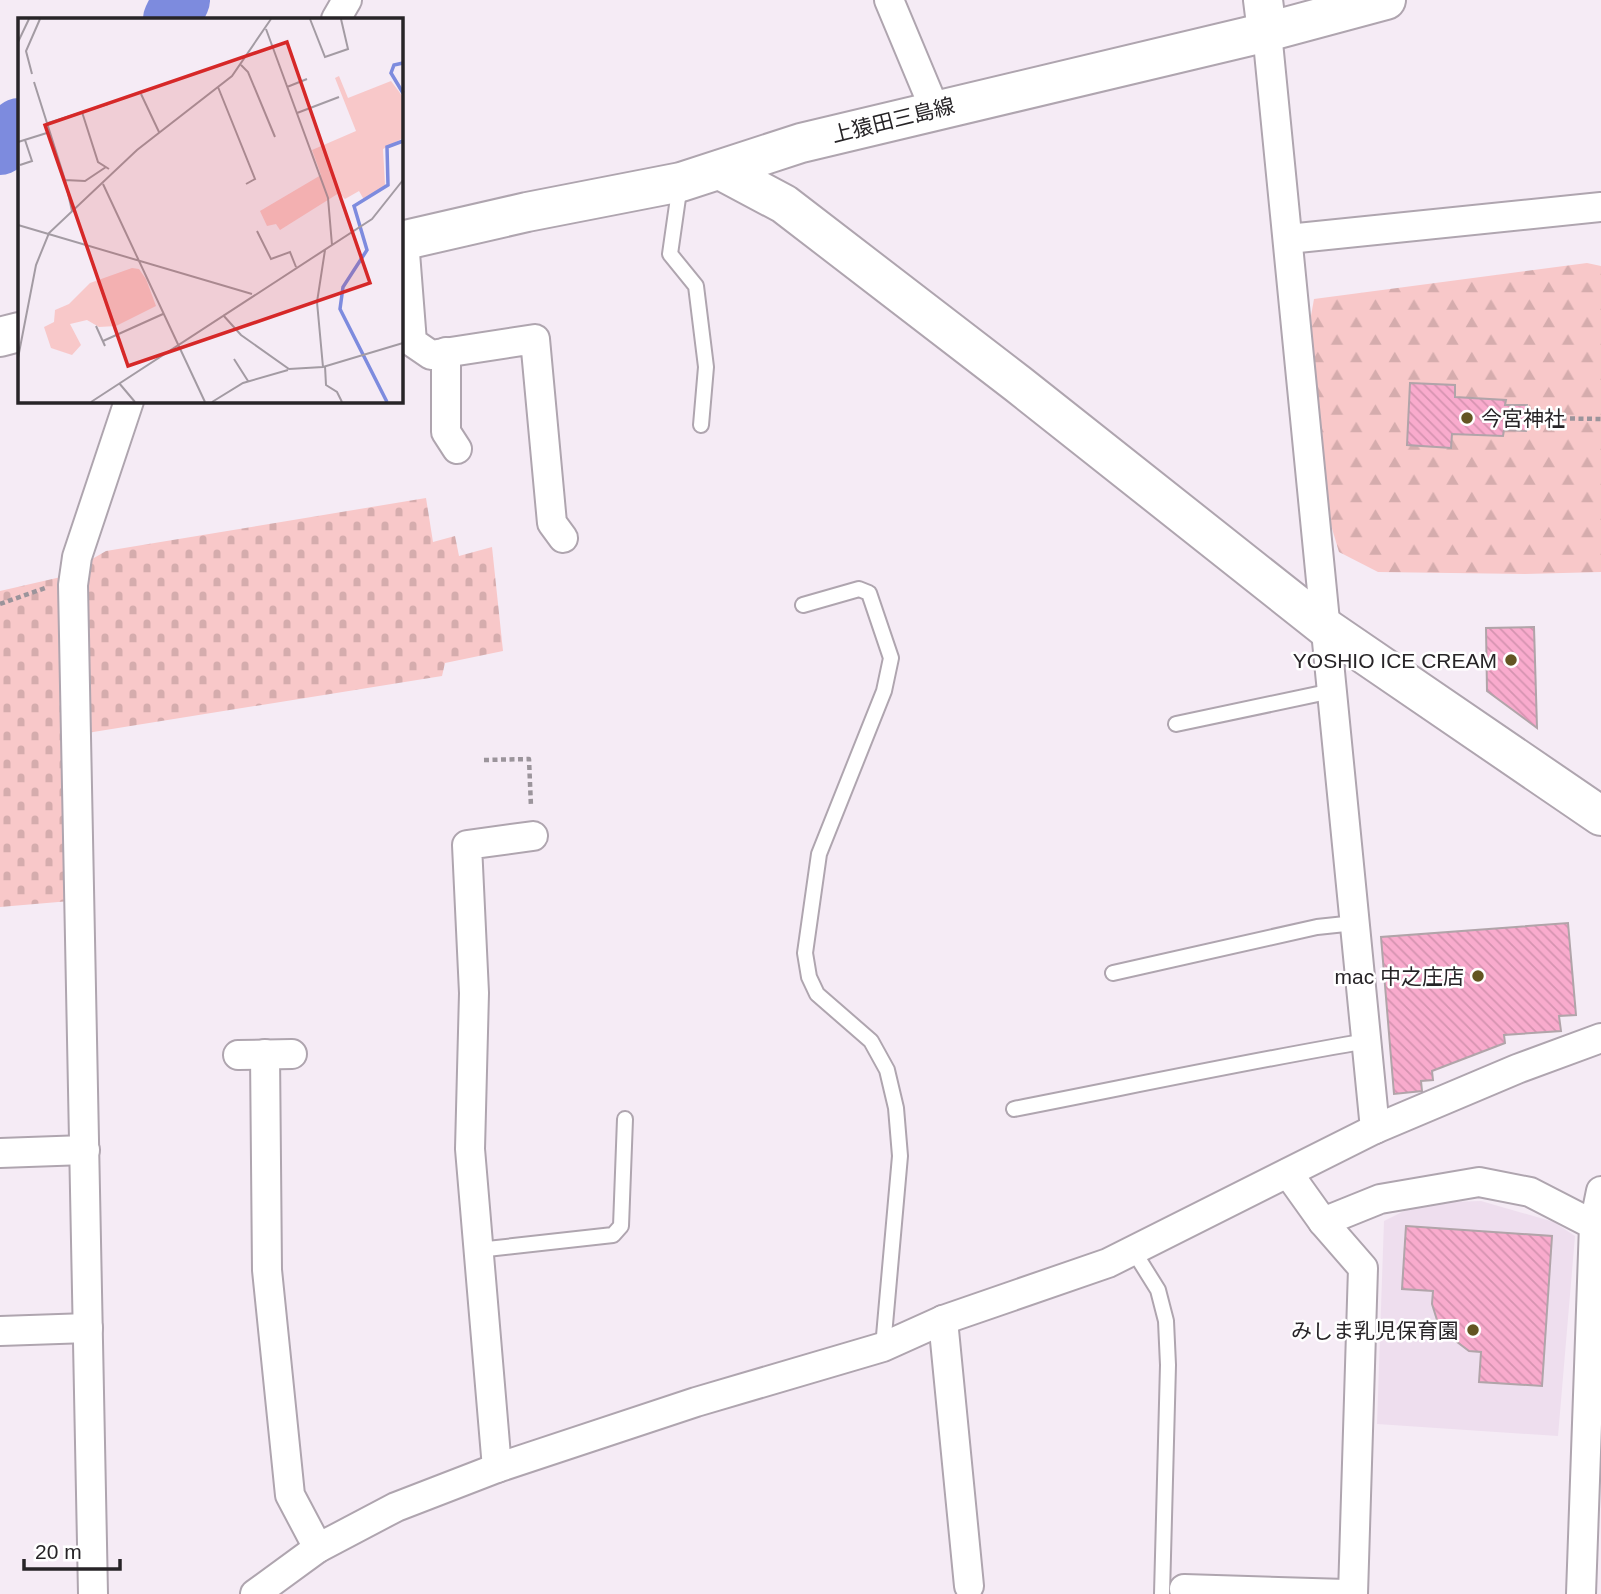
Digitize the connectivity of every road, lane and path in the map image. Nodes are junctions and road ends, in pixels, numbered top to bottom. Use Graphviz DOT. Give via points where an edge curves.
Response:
graph roads {
  1 [pos="347,0"];
  2 [pos="889,0"];
  3 [pos="1386,0"];
  4 [pos="1265,16"];
  5 [pos="337,18"];
  6 [pos="935,110"];
  7 [pos="720,170"];
  8 [pos="681,182"];
  9 [pos="1601,207"];
  10 [pos="1288,239"];
  11 [pos="403,241"];
  12 [pos="18,332"];
  13 [pos="0,337"];
  14 [pos="446,352"];
  15 [pos="129,402"];
  16 [pos="1536,418"];
  17 [pos="1601,419"];
  18 [pos="701,425"];
  19 [pos="457,449"];
  20 [pos="564,538"];
  21 [pos="73,585"];
  22 [pos="0,604"];
  23 [pos="803,605"];
  24 [pos="1326,628"];
  25 [pos="1332,691"];
  26 [pos="1176,724"];
  27 [pos="484,760"];
  28 [pos="1601,816"];
  29 [pos="533,836"];
  30 [pos="1355,923"];
  31 [pos="1113,973"];
  32 [pos="1601,1038"];
  33 [pos="1367,1041"];
  34 [pos="265,1054"];
  35 [pos="1014,1109"];
  36 [pos="625,1119"];
  37 [pos="1375,1129"];
  38 [pos="85,1150"];
  39 [pos="0,1153"];
  40 [pos="1288,1173"];
  41 [pos="1601,1191"];
  42 [pos="1323,1222"];
  43 [pos="1594,1226"];
  44 [pos="478,1250"];
  45 [pos="1133,1250"];
  46 [pos="943,1320"];
  47 [pos="88,1328"];
  48 [pos="0,1331"];
  49 [pos="883,1347"];
  50 [pos="497,1468"];
  51 [pos="1592,1544"];
  52 [pos="318,1548"];
  53 [pos="969,1586"];
  54 [pos="1173,1591"];
  55 [pos="93,1594"];
  56 [pos="255,1594"];
  57 [pos="1346,1594"];
  58 [pos="1353,1594"];
  59 [pos="1581,1594"];
  1 -- 5 [label="street"];
  2 -- 6 [label="street"];
  3 -- 4 [label="street, 上猿田三島線"];
  4 -- 6 [label="street, 上猿田三島線"];
  4 -- 10 [label="street"];
  6 -- 7 [label="street, 上猿田三島線" via="800,143"];
  7 -- 8 [label="street, 上猿田三島線"];
  7 -- 24 [label="street" via="783,204"];
  8 -- 11 [label="street, 上猿田三島線"];
  8 -- 18 [label="lane" via="670,254 696,286 706,367"];
  9 -- 10 [label="street"];
  10 -- 24 [label="street"];
  11 -- 14 [label="street" via="412,342 430,355"];
  12 -- 13 [label="street"];
  14 -- 19 [label="street" via="446,432"];
  14 -- 20 [label="street" via="536,339 552,523"];
  15 -- 21 [label="street" via="77,557"];
  16 -- 17 [label="path"];
  21 -- 22 [label="path" via="42,588"];
  21 -- 38 [label="street"];
  23 -- 49 [label="lane" via="859,589 869,593 891,658 884,691 819,854 805,953 817,994 872,1041 887,1070 896,1108 900,1156"];
  24 -- 25 [label="street"];
  24 -- 28 [label="street"];
  25 -- 26 [label="lane"];
  25 -- 30 [label="street"];
  27 -- 29 [label="path" via="529,759"];
  29 -- 44 [label="street" via="467,845 474,993 470,1149"];
  30 -- 31 [label="lane" via="1317,927"];
  30 -- 33 [label="street"];
  32 -- 37 [label="street"];
  33 -- 35 [label="lane"];
  33 -- 37 [label="street"];
  34 -- 52 [label="street" via="267,1270 290,1495"];
  36 -- 44 [label="lane" via="621,1226 613,1235"];
  37 -- 40 [label="street"];
  38 -- 39 [label="street"];
  38 -- 47 [label="street"];
  40 -- 42 [label="street"];
  40 -- 45 [label="street"];
  41 -- 43 [label="street"];
  42 -- 43 [label="street" via="1380,1199 1479,1182 1530,1192"];
  42 -- 58 [label="street" via="1363,1268"];
  43 -- 51 [label="street"];
  44 -- 50 [label="street"];
  45 -- 46 [label="street" via="1108,1263"];
  45 -- 54 [label="lane" via="1158,1290 1166,1321"];
  46 -- 49 [label="street"];
  46 -- 53 [label="street"];
  47 -- 48 [label="street"];
  47 -- 55 [label="street"];
  49 -- 50 [label="street"];
  50 -- 52 [label="street" via="396,1507"];
  51 -- 59 [label="street"];
  52 -- 56 [label="street"];
  54 -- 57 [label="street"];
}
